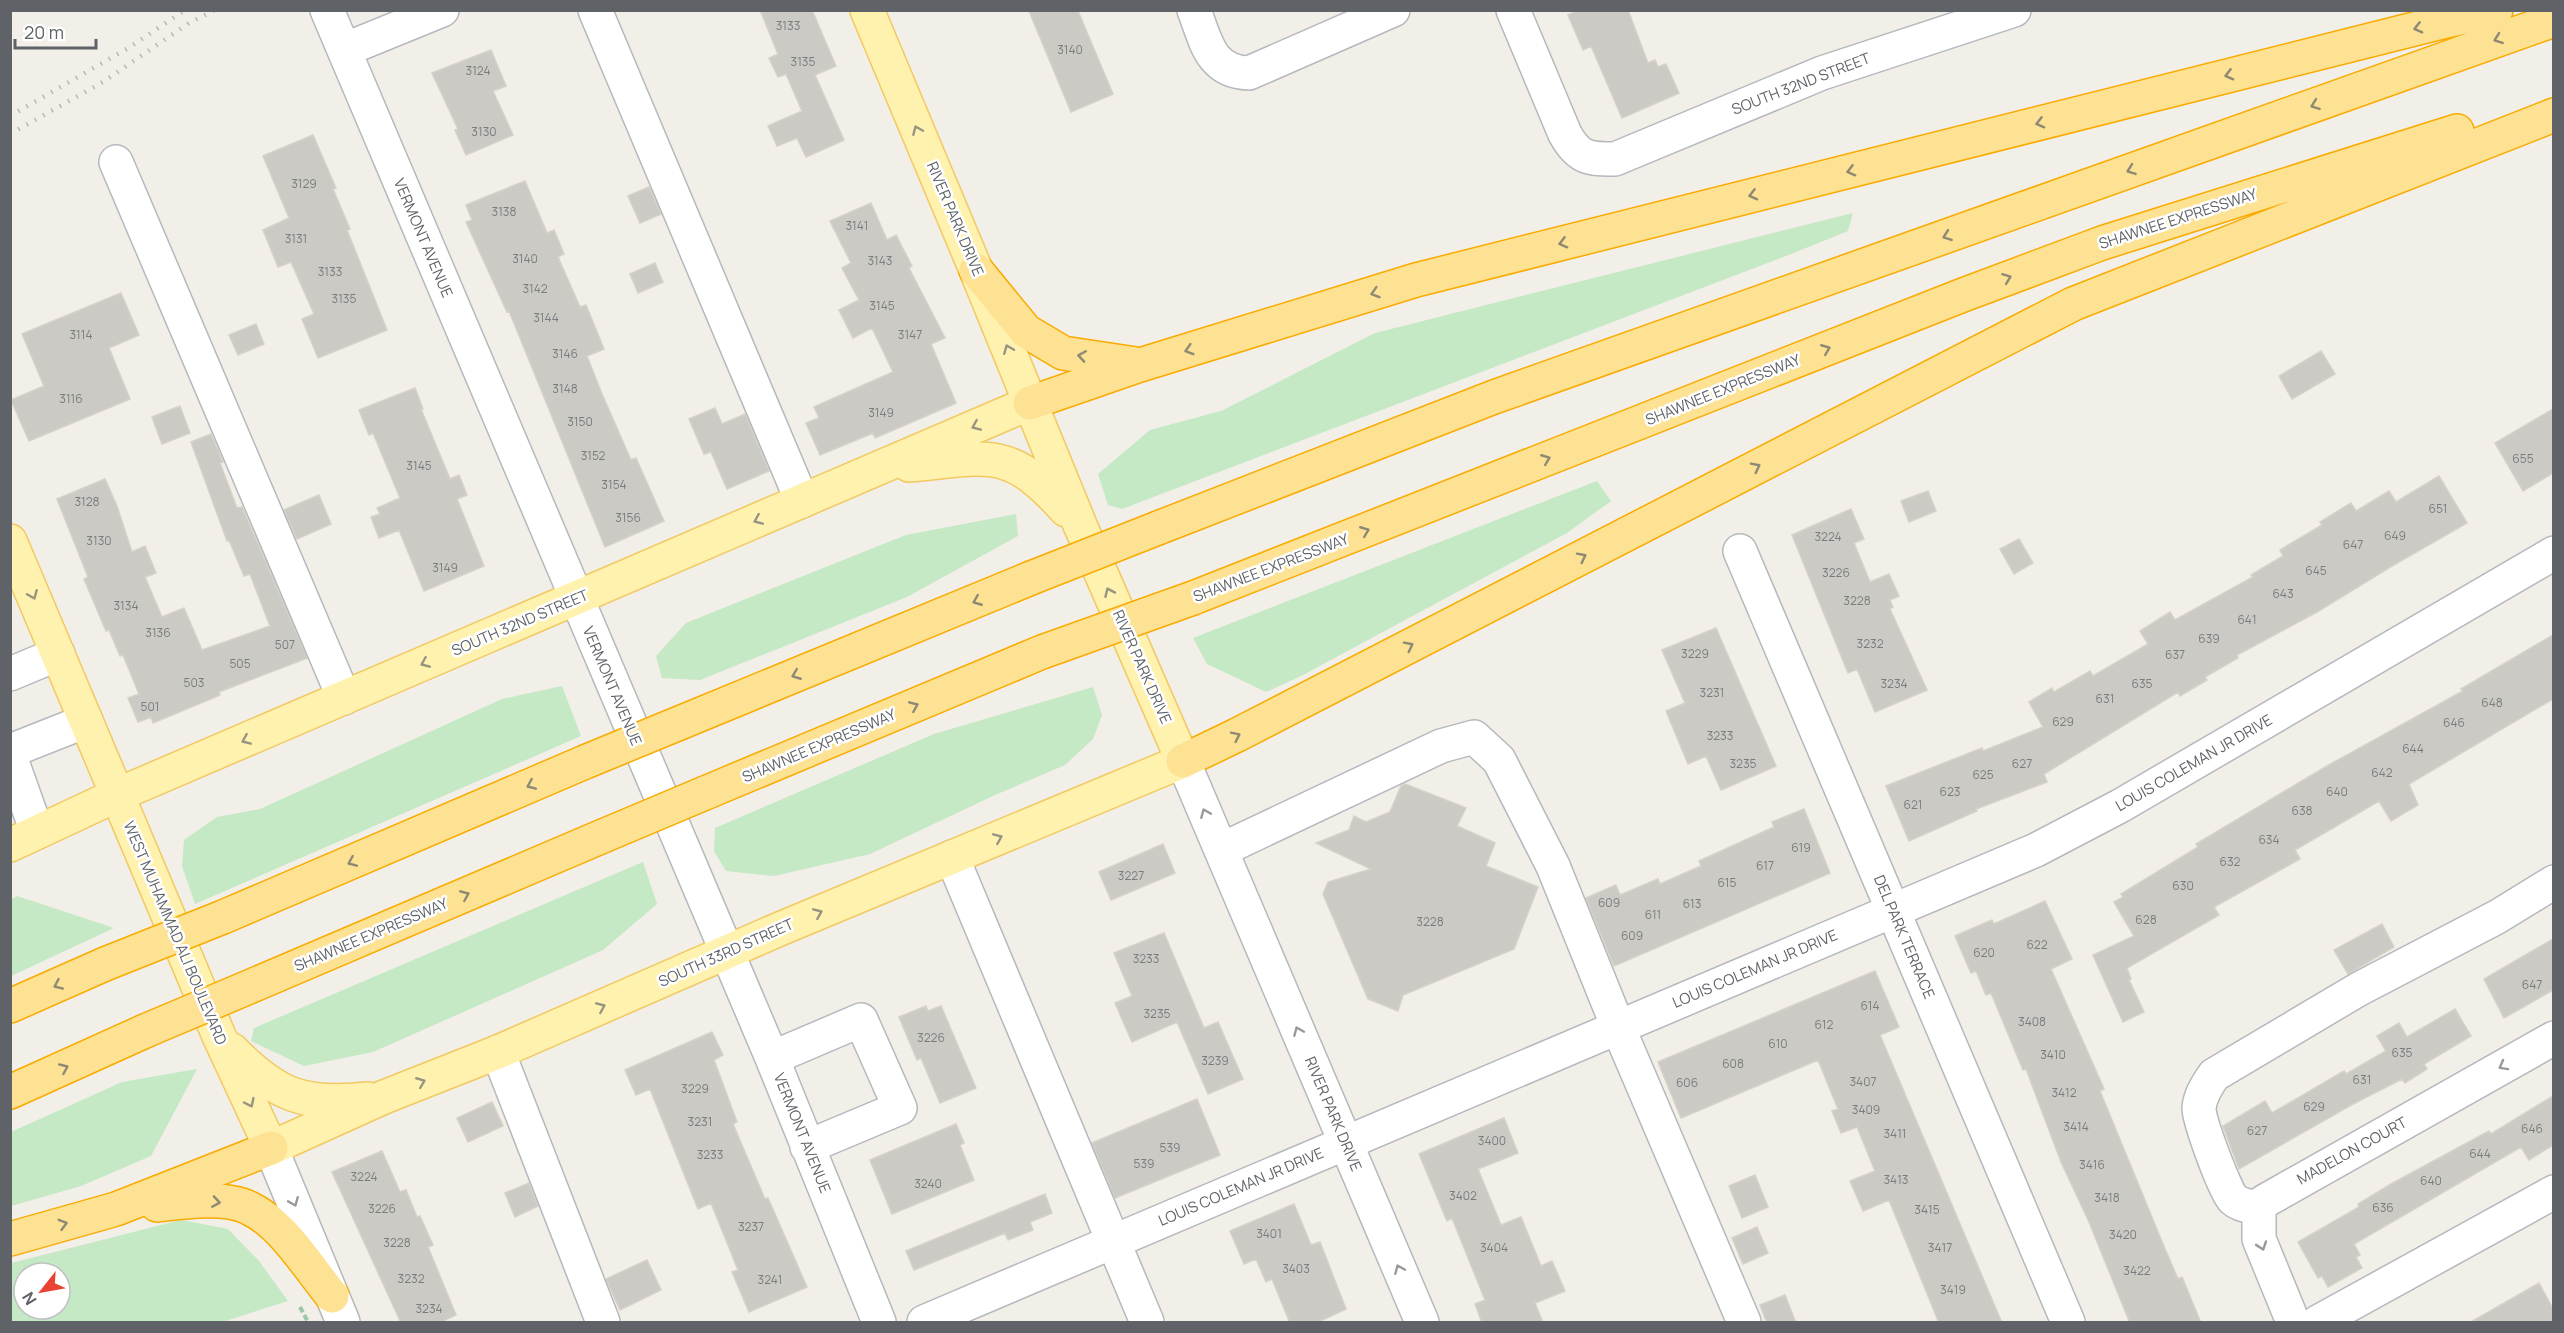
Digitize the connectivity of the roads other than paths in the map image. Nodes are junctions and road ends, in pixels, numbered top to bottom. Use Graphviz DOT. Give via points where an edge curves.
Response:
graph roads {
  1 [pos="327,10"];
  2 [pos="442,10"];
  3 [pos="595,10"];
  4 [pos="867,10"];
  5 [pos="1194,10"];
  6 [pos="1394,10"];
  7 [pos="1513,10"];
  8 [pos="2014,10"];
  9 [pos="2496,10"];
  10 [pos="2553,20"];
  11 [pos="1940,21"];
  12 [pos="344,50"];
  13 [pos="2553,101"];
  14 [pos="2553,115"];
  15 [pos="117,162"];
  16 [pos="976,270"];
  17 [pos="1140,365"];
  18 [pos="1030,403"];
  19 [pos="881,467"];
  20 [pos="802,501"];
  21 [pos="1080,525"];
  22 [pos="10,541"];
  23 [pos="1740,551"];
  24 [pos="2553,553"];
  25 [pos="576,599"];
  26 [pos="58,654"];
  27 [pos="10,674"];
  28 [pos="344,698"];
  29 [pos="86,721"];
  30 [pos="10,751"];
  31 [pos="10,756"];
  32 [pos="1183,761"];
  33 [pos="117,795"];
  34 [pos="18,800"];
  35 [pos="24,838"];
  36 [pos="1221,850"];
  37 [pos="952,857"];
  38 [pos="2553,882"];
  39 [pos="1893,911"];
  40 [pos="725,954"];
  41 [pos="10,1006"];
  42 [pos="1618,1027"];
  43 [pos="219,1036"];
  44 [pos="2553,1038"];
  45 [pos="498,1052"];
  46 [pos="771,1058"];
  47 [pos="10,1092"];
  48 [pos="384,1097"];
  49 [pos="1345,1142"];
  50 [pos="807,1147"];
  51 [pos="271,1148"];
  52 [pos="2553,1192"];
  53 [pos="2259,1207"];
  54 [pos="116,1209"];
  55 [pos="10,1239"];
  56 [pos="1113,1241"];
  57 [pos="337,1309"];
  58 [pos="603,1323"];
  59 [pos="879,1323"];
  60 [pos="924,1323"];
  61 [pos="1147,1323"];
  62 [pos="1422,1323"];
  63 [pos="1744,1323"];
  64 [pos="2067,1323"];
  65 [pos="2293,1323"];
  66 [pos="2318,1323"];
  1 -- 12 [label="street, VERMONT AVENUE"];
  2 -- 12 [label="street"];
  3 -- 20 [label="street"];
  16 -- 4 [label="main road, RIVER PARK DRIVE, one-way"];
  5 -- 6 [label="street" via="1215,60 1237,73 1249,73"];
  7 -- 11 [label="street, SOUTH 32ND STREET" via="1572,148 1589,159 1615,159"];
  8 -- 11 [label="street, SOUTH 32ND STREET"];
  9 -- 17 [label="highway, one-way" via="1416,280"];
  10 -- 41 [label="highway, one-way, bridge" via="1494,397 1031,578"];
  12 -- 25 [label="street, VERMONT AVENUE"];
  47 -- 13 [label="highway, SHAWNEE EXPRESSWAY, one-way, bridge" via="145,1031 1042,652 1193,598 2102,243"];
  32 -- 14 [label="highway, one-way" via="2073,304"];
  15 -- 28 [label="street"];
  17 -- 16 [label="highway, one-way" via="1063,353 1026,331"];
  18 -- 16 [label="main road, RIVER PARK DRIVE, one-way"];
  17 -- 18 [label="highway"];
  18 -- 19 [label="main road, SOUTH 32ND STREET, one-way"];
  18 -- 21 [label="main road, RIVER PARK DRIVE"];
  19 -- 20 [label="main road, SOUTH 32ND STREET"];
  19 -- 21 [label="main road" via="998,459 1030,474"];
  20 -- 25 [label="main road, SOUTH 32ND STREET, one-way"];
  32 -- 21 [label="main road, RIVER PARK DRIVE, one-way"];
  22 -- 26 [label="main road, WEST MUHAMMAD ALI BOULEVARD, one-way"];
  23 -- 39 [label="street, DEL PARK TERRACE"];
  24 -- 39 [label="street, LOUIS COLEMAN JR DRIVE" via="2120,806 2036,850"];
  25 -- 28 [label="main road, SOUTH 32ND STREET, one-way"];
  25 -- 40 [label="street, VERMONT AVENUE"];
  26 -- 27 [label="street"];
  26 -- 29 [label="main road, WEST MUHAMMAD ALI BOULEVARD"];
  28 -- 33 [label="main road, SOUTH 32ND STREET, one-way"];
  29 -- 30 [label="street"];
  29 -- 33 [label="main road, WEST MUHAMMAD ALI BOULEVARD"];
  31 -- 34 [label="street"];
  36 -- 32 [label="street, RIVER PARK DRIVE, one-way"];
  37 -- 32 [label="main road, SOUTH 33RD STREET, one-way"];
  33 -- 35 [label="main road, SOUTH 32ND STREET"];
  33 -- 43 [label="main road, WEST MUHAMMAD ALI BOULEVARD"];
  34 -- 35 [label="street"];
  36 -- 42 [label="street" via="1441,746 1474,737 1499,760 1553,866"];
  49 -- 36 [label="street, RIVER PARK DRIVE, one-way"];
  40 -- 37 [label="main road, SOUTH 33RD STREET, one-way"];
  37 -- 56 [label="street"];
  38 -- 53 [label="street" via="2214,1075 2204,1089 2199,1108 2205,1134 2232,1197 2244,1206"];
  39 -- 42 [label="street, LOUIS COLEMAN JR DRIVE"];
  39 -- 64 [label="street, DEL PARK TERRACE"];
  45 -- 40 [label="main road, SOUTH 33RD STREET, one-way"];
  40 -- 46 [label="street, VERMONT AVENUE"];
  42 -- 49 [label="street, LOUIS COLEMAN JR DRIVE"];
  42 -- 63 [label="street"];
  43 -- 48 [label="main road" via="251,1069 303,1099 337,1102"];
  43 -- 51 [label="main road, WEST MUHAMMAD ALI BOULEVARD, one-way"];
  44 -- 53 [label="street, MADELON COURT, one-way"];
  48 -- 45 [label="main road, SOUTH 33RD STREET, one-way"];
  45 -- 58 [label="street"];
  46 -- 50 [label="street, VERMONT AVENUE"];
  46 -- 50 [label="street" via="861,1020 900,1108"];
  48 -- 51 [label="main road, SOUTH 33RD STREET"];
  49 -- 56 [label="street, LOUIS COLEMAN JR DRIVE"];
  62 -- 49 [label="street, RIVER PARK DRIVE, one-way"];
  50 -- 59 [label="street, VERMONT AVENUE"];
  51 -- 54 [label="highway"];
  51 -- 57 [label="street, WEST MUHAMMAD ALI BOULEVARD, one-way"];
  52 -- 66 [label="street"];
  53 -- 65 [label="street, one-way" via="2259,1239"];
  55 -- 54 [label="highway, one-way"];
  54 -- 57 [label="highway, one-way" via="204,1200 248,1207 275,1225"];
  56 -- 60 [label="street, LOUIS COLEMAN JR DRIVE"];
  56 -- 61 [label="street"];
}
